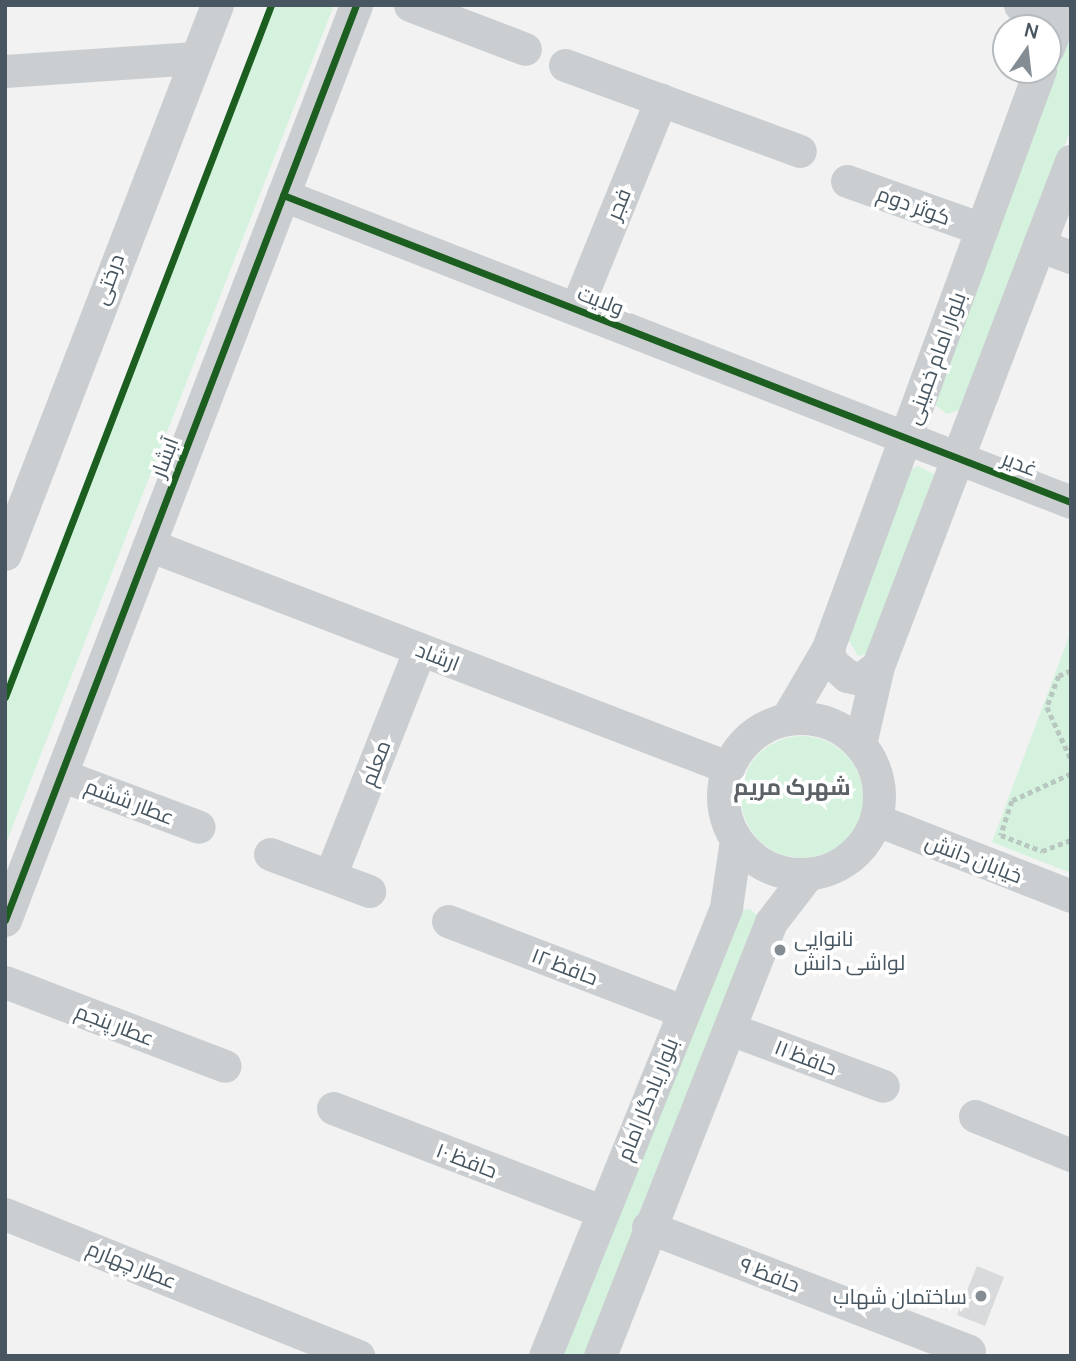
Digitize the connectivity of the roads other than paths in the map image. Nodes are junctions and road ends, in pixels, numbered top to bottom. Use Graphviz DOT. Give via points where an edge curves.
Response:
graph roads {
  1 [pos="217,5"];
  2 [pos="356,5"];
  3 [pos="411,5"];
  4 [pos="1020,5"];
  5 [pos="1038,14"];
  6 [pos="525,49"];
  7 [pos="195,58"];
  8 [pos="565,65"];
  9 [pos="6,73"];
  10 [pos="1035,84"];
  11 [pos="660,100"];
  12 [pos="800,151"];
  13 [pos="1071,161"];
  14 [pos="847,181"];
  15 [pos="283,195"];
  16 [pos="982,229"];
  17 [pos="1040,244"];
  18 [pos="1071,257"];
  19 [pos="576,309"];
  20 [pos="906,439"];
  21 [pos="957,458"];
  22 [pos="1071,502"];
  23 [pos="149,545"];
  24 [pos="5,554"];
  25 [pos="828,648"];
  26 [pos="419,649"];
  27 [pos="878,666"];
  28 [pos="787,718"];
  29 [pos="860,744"];
  30 [pos="727,767"];
  31 [pos="61,775"];
  32 [pos="877,820"];
  33 [pos="199,827"];
  34 [pos="736,840"];
  35 [pos="270,854"];
  36 [pos="808,874"];
  37 [pos="330,876"];
  38 [pos="369,891"];
  39 [pos="1071,896"];
  40 [pos="726,907"];
  41 [pos="5,920"];
  42 [pos="448,921"];
  43 [pos="771,922"];
  44 [pos="5,982"];
  45 [pos="683,1011"];
  46 [pos="730,1028"];
  47 [pos="225,1066"];
  48 [pos="883,1086"];
  49 [pos="333,1108"];
  50 [pos="975,1116"];
  51 [pos="1070,1153"];
  52 [pos="601,1211"];
  53 [pos="5,1214"];
  54 [pos="649,1227"];
  55 [pos="969,1351"];
  56 [pos="359,1356"];
  57 [pos="545,1356"];
  58 [pos="600,1356"];
  1 -- 7 [label="street, درختی"];
  2 -- 15 [label="street, آبشار"];
  3 -- 6 [label="street"];
  4 -- 5 [label="street"];
  7 -- 9 [label="street"];
  7 -- 24 [label="street, درختی"];
  8 -- 11 [label="street"];
  10 -- 16 [label="street, بلوار امام خمینی"];
  11 -- 12 [label="street"];
  11 -- 19 [label="street, فجر"];
  13 -- 17 [label="street"];
  14 -- 16 [label="street, کوثر دوم"];
  15 -- 19 [label="street, ولایت"];
  15 -- 23 [label="street, آبشار"];
  16 -- 20 [label="street, بلوار امام خمینی"];
  17 -- 18 [label="street"];
  17 -- 21 [label="street"];
  19 -- 20 [label="street, ولایت"];
  20 -- 21 [label="street, ولایت"];
  20 -- 25 [label="street, بلوار امام خمینی"];
  21 -- 22 [label="street, غدیر"];
  21 -- 27 [label="street"];
  23 -- 26 [label="street, ارشاد"];
  23 -- 31 [label="street, آبشار"];
  25 -- 27 [label="street" via="831,662 847,676 860,680"];
  25 -- 28 [label="street, بلوار امام خمینی"];
  26 -- 30 [label="street, ارشاد"];
  26 -- 37 [label="street, معلم"];
  27 -- 29 [label="street"];
  28 -- 29 [label="street" via="827,720"];
  28 -- 30 [label="street" via="762,727"];
  29 -- 32 [label="street" via="877,780"];
  30 -- 34 [label="street" via="722,792"];
  31 -- 33 [label="street, عطار ششم"];
  31 -- 41 [label="street, آبشار"];
  32 -- 36 [label="street" via="846,860"];
  32 -- 39 [label="street, خیابان دانش"];
  34 -- 36 [label="street" via="775,870"];
  34 -- 40 [label="street, بلوار یادگار امام"];
  35 -- 37 [label="street"];
  36 -- 43 [label="street"];
  37 -- 38 [label="street"];
  40 -- 43 [label="street" via="754,899"];
  40 -- 45 [label="street, بلوار یادگار امام"];
  42 -- 45 [label="street, حافظ ۱۲"];
  43 -- 46 [label="street"];
  44 -- 47 [label="street, عطار پنجم"];
  45 -- 52 [label="street, بلوار یادگار امام"];
  46 -- 48 [label="street, حافظ ۱۱"];
  46 -- 54 [label="street"];
  49 -- 52 [label="street, حافظ ۱۰"];
  50 -- 51 [label="street"];
  52 -- 57 [label="street, بلوار یادگار امام"];
  53 -- 56 [label="street, عطار چهارم"];
  54 -- 55 [label="street, حافظ ۹"];
  54 -- 58 [label="street"];
}
